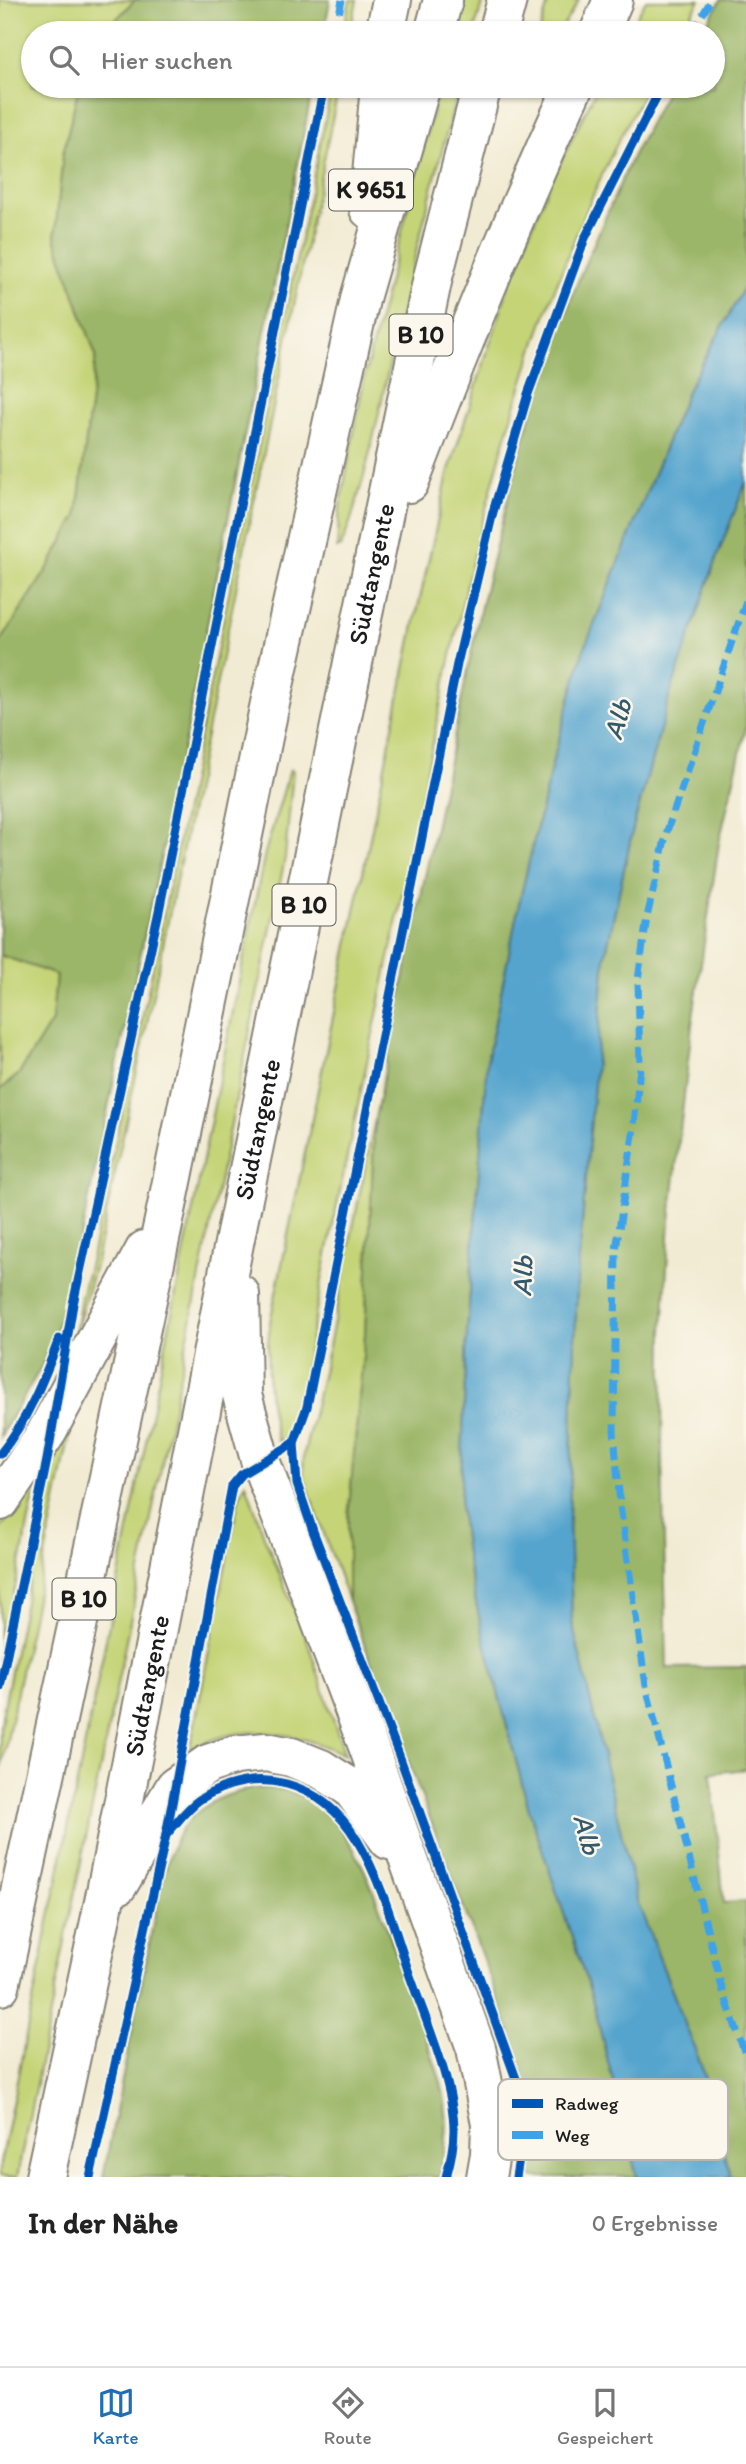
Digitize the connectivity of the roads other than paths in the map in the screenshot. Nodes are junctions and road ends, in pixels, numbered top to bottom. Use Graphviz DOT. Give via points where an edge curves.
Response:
graph roads {
  1 [pos="392,0"];
  2 [pos="443,0"];
  3 [pos="507,0"];
  4 [pos="613,0"];
  5 [pos="388,21"];
  6 [pos="438,21"];
  7 [pos="501,21"];
  8 [pos="604,21"];
  9 [pos="379,98"];
  10 [pos="418,98"];
  11 [pos="479,98"];
  12 [pos="568,98"];
  13 [pos="361,295"];
  14 [pos="369,587"];
  15 [pos="166,1211"];
  16 [pos="238,1223"];
  17 [pos="0,1501"];
  18 [pos="102,1912"];
  19 [pos="429,1920"];
  20 [pos="0,1986"];
  21 [pos="45,2177"];
  22 [pos="486,2177"];
  1 -- 5 [label="highway"];
  2 -- 6 [label="highway"];
  3 -- 7 [label="highway"];
  4 -- 8 [label="highway"];
  9 -- 13 [label="highway, K 9651"];
  10 -- 13 [label="highway, B 10"];
  11 -- 14 [label="highway, Südtangente / B 10" via="433,277"];
  12 -- 14 [label="highway" via="468,329"];
  13 -- 15 [label="highway, B 10" via="269,708"];
  14 -- 16 [label="highway, Südtangente / B 10"];
  15 -- 17 [label="highway" via="45,1435"];
  15 -- 20 [label="highway, B 10"];
  16 -- 18 [label="highway, Südtangente / B 10"];
  16 -- 19 [label="highway" via="242,1395 261,1463 369,1746"];
  18 -- 19 [label="highway" via="175,1787 208,1764 267,1752 321,1769 351,1788 389,1840"];
  18 -- 21 [label="highway, Südtangente / B 10"];
  19 -- 22 [label="highway" via="476,2048 491,2124"];
}
